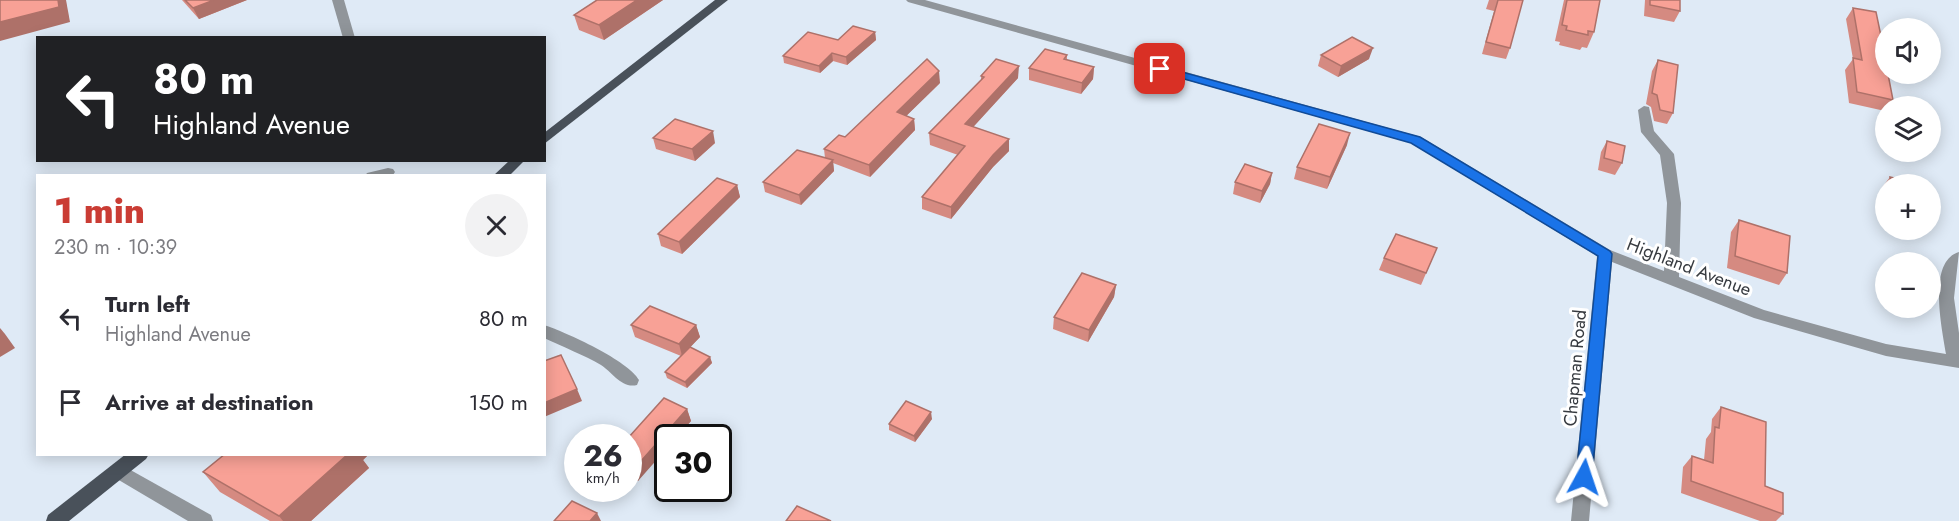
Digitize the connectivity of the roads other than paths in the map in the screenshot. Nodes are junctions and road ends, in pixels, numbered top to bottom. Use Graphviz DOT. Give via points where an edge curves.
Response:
graph roads {
  1 [pos="338,0"];
  2 [pos="722,0"];
  3 [pos="912,0"];
  4 [pos="348,36"];
  5 [pos="1644,110"];
  6 [pos="546,138"];
  7 [pos="517,162"];
  8 [pos="502,174"];
  9 [pos="1605,254"];
  10 [pos="1959,258"];
  11 [pos="1671,279"];
  12 [pos="546,332"];
  13 [pos="1957,362"];
  14 [pos="631,381"];
  15 [pos="137,456"];
  16 [pos="118,471"];
  17 [pos="55,521"];
  18 [pos="204,521"];
  19 [pos="1580,521"];
  1 -- 4 [label="street"];
  2 -- 6 [label="main road"];
  3 -- 9 [label="street, Highland Avenue" via="1416,140"];
  5 -- 11 [label="street" via="1648,132 1667,154 1674,203"];
  7 -- 8 [label="main road"];
  9 -- 11 [label="street, Highland Avenue"];
  9 -- 19 [label="street, Chapman Road"];
  10 -- 13 [label="street" via="1951,263 1946,298"];
  11 -- 13 [label="street, Highland Avenue" via="1760,314 1886,350"];
  12 -- 14 [label="street" via="607,361"];
  15 -- 16 [label="main road"];
  16 -- 17 [label="main road"];
  16 -- 18 [label="street"];
}
